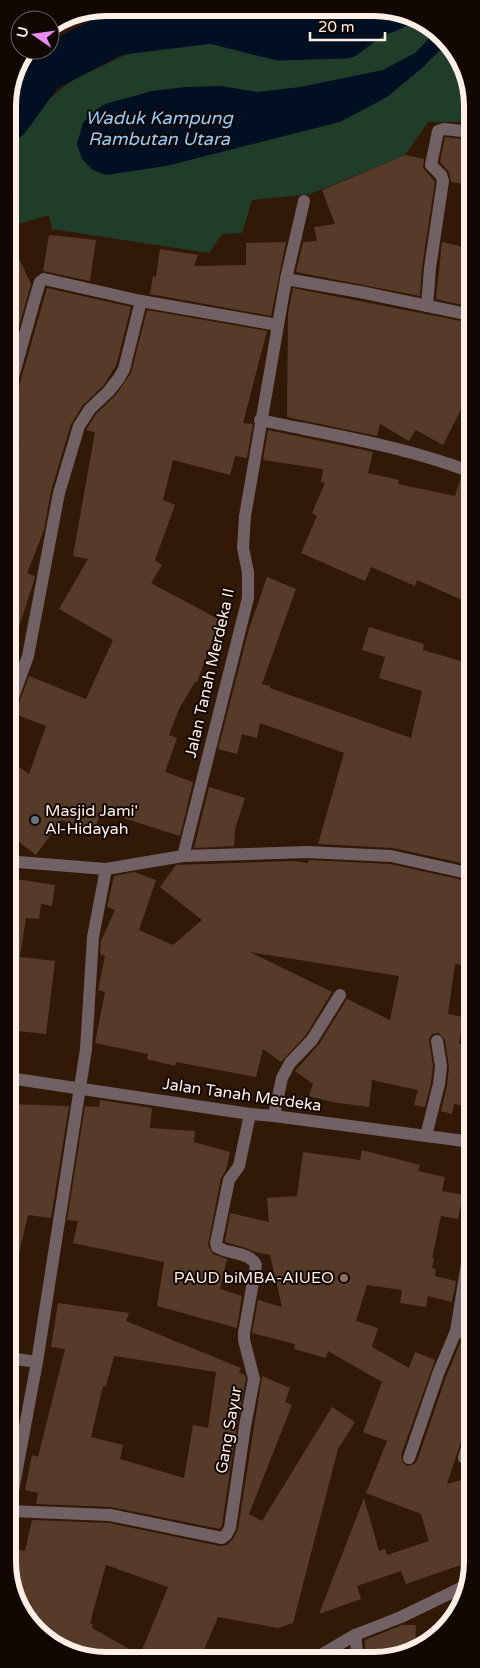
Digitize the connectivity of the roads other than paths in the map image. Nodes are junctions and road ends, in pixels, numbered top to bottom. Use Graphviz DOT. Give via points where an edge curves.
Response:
graph roads {
  1 [pos="464,131"];
  2 [pos="304,201"];
  3 [pos="286,279"];
  4 [pos="141,301"];
  5 [pos="427,306"];
  6 [pos="464,314"];
  7 [pos="278,325"];
  8 [pos="16,366"];
  9 [pos="260,420"];
  10 [pos="464,469"];
  11 [pos="16,689"];
  12 [pos="183,856"];
  13 [pos="16,862"];
  14 [pos="106,869"];
  15 [pos="464,872"];
  16 [pos="340,995"];
  17 [pos="437,1041"];
  18 [pos="16,1079"];
  19 [pos="80,1088"];
  20 [pos="250,1114"];
  21 [pos="274,1116"];
  22 [pos="426,1136"];
  23 [pos="464,1141"];
  24 [pos="464,1282"];
  25 [pos="456,1331"];
  26 [pos="464,1334"];
  27 [pos="16,1359"];
  28 [pos="36,1362"];
  29 [pos="409,1458"];
  30 [pos="16,1472"];
  31 [pos="16,1511"];
  32 [pos="460,1589"];
  33 [pos="355,1635"];
  34 [pos="326,1652"];
  35 [pos="357,1652"];
  1 -- 5 [label="street" via="438,131 431,165 443,181"];
  2 -- 3 [label="street, Jalan Tanah Merdeka II"];
  3 -- 5 [label="street"];
  3 -- 7 [label="street, Jalan Tanah Merdeka II"];
  4 -- 7 [label="street"];
  4 -- 8 [label="street" via="42,280"];
  4 -- 11 [label="street" via="124,369 79,426 59,493 28,656"];
  5 -- 6 [label="street"];
  7 -- 9 [label="street, Jalan Tanah Merdeka II"];
  9 -- 10 [label="street" via="410,452"];
  9 -- 12 [label="street, Jalan Tanah Merdeka II" via="245,516 243,548 248,572 248,598"];
  12 -- 14 [label="street"];
  12 -- 15 [label="street" via="308,852 391,856"];
  13 -- 14 [label="street"];
  14 -- 19 [label="street" via="93,937 86,1050"];
  16 -- 21 [label="street" via="312,1040 290,1063 282,1078"];
  17 -- 22 [label="street" via="441,1066 439,1084"];
  18 -- 19 [label="street, Jalan Tanah Merdeka"];
  19 -- 20 [label="street, Jalan Tanah Merdeka"];
  19 -- 28 [label="street"];
  20 -- 21 [label="street, Jalan Tanah Merdeka"];
  20 -- 31 [label="street, Gang Sayur" via="239,1166 229,1180 216,1243 217,1247 244,1255 256,1265 244,1333 254,1379 230,1528 226,1535 222,1538 110,1515"];
  21 -- 22 [label="street, Jalan Tanah Merdeka"];
  22 -- 23 [label="street, Jalan Tanah Merdeka"];
  24 -- 25 [label="street"];
  25 -- 26 [label="street"];
  25 -- 29 [label="street"];
  27 -- 28 [label="street"];
  28 -- 30 [label="street"];
  32 -- 33 [label="street"];
  33 -- 34 [label="street"];
  33 -- 35 [label="street"];
}
